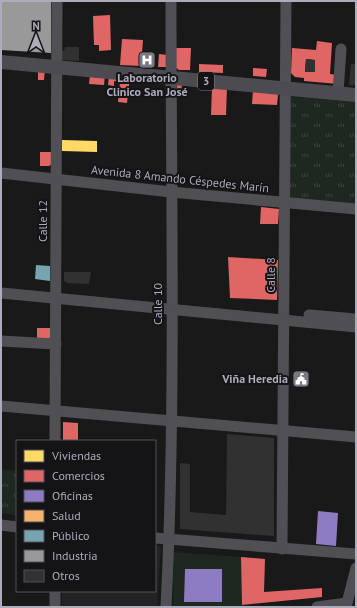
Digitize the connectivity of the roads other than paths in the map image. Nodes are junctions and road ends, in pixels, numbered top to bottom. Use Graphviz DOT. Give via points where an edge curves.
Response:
graph roads {
  1 [pos="57,1"];
  2 [pos="171,1"];
  3 [pos="286,1"];
  4 [pos="341,50"];
  5 [pos="1,62"];
  6 [pos="57,68"];
  7 [pos="171,78"];
  8 [pos="285,89"];
  9 [pos="338,94"];
  10 [pos="356,95"];
  11 [pos="1,173"];
  12 [pos="56,179"];
  13 [pos="171,192"];
  14 [pos="285,202"];
  15 [pos="356,209"];
  16 [pos="1,286"];
  17 [pos="1,293"];
  18 [pos="55,294"];
  19 [pos="171,306"];
  20 [pos="284,317"];
  21 [pos="356,319"];
  22 [pos="356,327"];
  23 [pos="1,341"];
  24 [pos="56,344"];
  25 [pos="1,406"];
  26 [pos="56,411"];
  27 [pos="172,421"];
  28 [pos="283,430"];
  29 [pos="356,437"];
  30 [pos="55,440"];
  31 [pos="1,525"];
  32 [pos="16,526"];
  33 [pos="156,538"];
  34 [pos="169,539"];
  35 [pos="282,549"];
  36 [pos="356,554"];
  37 [pos="356,568"];
  38 [pos="55,592"];
  39 [pos="346,605"];
  40 [pos="55,607"];
  41 [pos="166,607"];
  42 [pos="317,607"];
  1 -- 6 [label="street, Calle 12"];
  2 -- 7 [label="street, Calle 10"];
  3 -- 8 [label="street, Calle 8"];
  4 -- 9 [label="street"];
  5 -- 6 [label="main road"];
  6 -- 7 [label="main road, 3"];
  6 -- 12 [label="street, Calle 12"];
  7 -- 8 [label="main road, 3"];
  7 -- 13 [label="street, Calle 10"];
  8 -- 9 [label="main road, 3"];
  8 -- 14 [label="street, Calle 8"];
  9 -- 10 [label="main road, 3"];
  11 -- 12 [label="street, Avenida 8 Amando Céspedes Marín"];
  12 -- 13 [label="street, Avenida 8 Amando Céspedes Marín"];
  12 -- 18 [label="street, Calle 12"];
  13 -- 14 [label="street, Avenida 8 Amando Céspedes Marín"];
  13 -- 19 [label="street, Calle 10"];
  14 -- 15 [label="street, Avenida 8 Amando Céspedes Marín"];
  14 -- 20 [label="street, Calle 8"];
  16 -- 18 [label="street"];
  17 -- 18 [label="street"];
  18 -- 19 [label="street"];
  18 -- 24 [label="street, Calle 12"];
  19 -- 20 [label="street"];
  19 -- 27 [label="street, Calle 10"];
  20 -- 21 [label="street"];
  20 -- 22 [label="street"];
  20 -- 28 [label="street, Calle 8"];
  23 -- 24 [label="street"];
  24 -- 26 [label="street, Calle 12"];
  25 -- 26 [label="street"];
  26 -- 27 [label="street"];
  26 -- 30 [label="street, Calle 12"];
  27 -- 28 [label="street"];
  27 -- 34 [label="street, Calle 10"];
  28 -- 29 [label="street"];
  28 -- 35 [label="street, Calle 8"];
  31 -- 32 [label="street"];
  33 -- 34 [label="street"];
  34 -- 35 [label="street"];
  34 -- 41 [label="street, Calle 10"];
  35 -- 36 [label="street"];
  37 -- 39 [label="street"];
  38 -- 40 [label="street"];
  39 -- 42 [label="street"];
}
